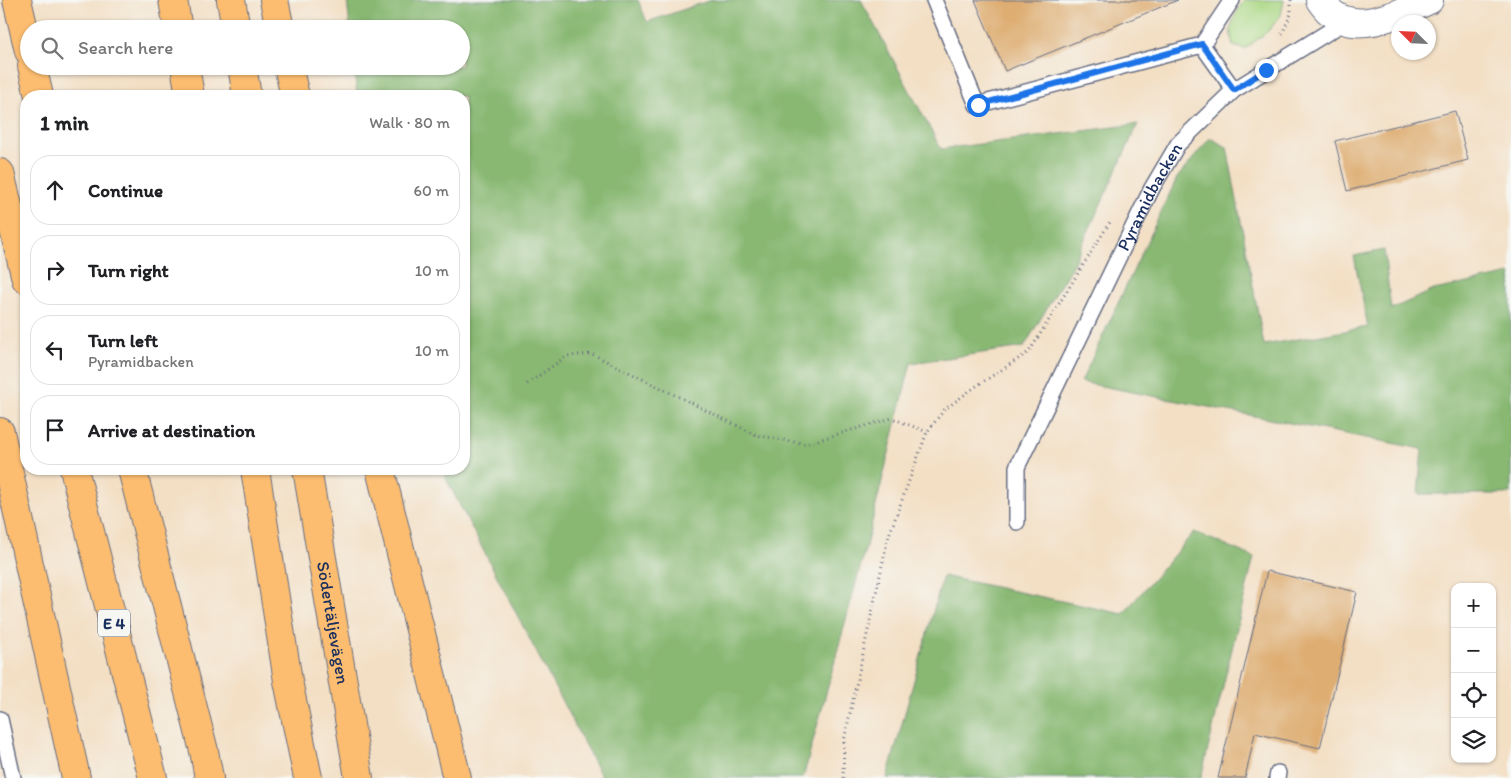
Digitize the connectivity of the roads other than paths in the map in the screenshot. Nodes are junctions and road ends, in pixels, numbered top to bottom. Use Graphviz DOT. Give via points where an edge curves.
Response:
graph roads {
  1 [pos="17,0"];
  2 [pos="173,0"];
  3 [pos="231,0"];
  4 [pos="274,0"];
  5 [pos="934,0"];
  6 [pos="1232,0"];
  7 [pos="1320,0"];
  8 [pos="1429,0"];
  9 [pos="22,20"];
  10 [pos="176,20"];
  11 [pos="234,20"];
  12 [pos="278,20"];
  13 [pos="1346,21"];
  14 [pos="1202,44"];
  15 [pos="34,75"];
  16 [pos="186,75"];
  17 [pos="244,75"];
  18 [pos="290,75"];
  19 [pos="38,90"];
  20 [pos="189,90"];
  21 [pos="246,90"];
  22 [pos="294,90"];
  23 [pos="1234,90"];
  24 [pos="0,173"];
  25 [pos="20,255"];
  26 [pos="0,432"];
  27 [pos="76,475"];
  28 [pos="134,475"];
  29 [pos="256,475"];
  30 [pos="308,475"];
  31 [pos="381,475"];
  32 [pos="1017,522"];
  33 [pos="0,718"];
  34 [pos="13,778"];
  35 [pos="76,778"];
  36 [pos="153,778"];
  37 [pos="210,778"];
  38 [pos="308,778"];
  39 [pos="359,778"];
  40 [pos="457,778"];
  1 -- 9 [label="highway"];
  2 -- 10 [label="highway"];
  3 -- 11 [label="highway"];
  4 -- 12 [label="highway"];
  5 -- 14 [label="lane" via="978,105"];
  6 -- 14 [label="lane"];
  7 -- 13 [label="street" via="1332,13"];
  8 -- 13 [label="street" via="1381,20"];
  13 -- 23 [label="lane, Pyramidbacken"];
  14 -- 23 [label="lane"];
  15 -- 19 [label="highway"];
  16 -- 20 [label="highway"];
  17 -- 21 [label="highway"];
  18 -- 22 [label="highway"];
  23 -- 32 [label="lane, Pyramidbacken" via="1178,144 1152,188 1018,467"];
  24 -- 25 [label="highway"];
  26 -- 35 [label="highway"];
  27 -- 36 [label="highway, E 4"];
  28 -- 37 [label="highway"];
  29 -- 38 [label="highway" via="288,681"];
  30 -- 39 [label="highway, Södertäljevägen"];
  31 -- 40 [label="highway"];
  33 -- 34 [label="lane"];
}
